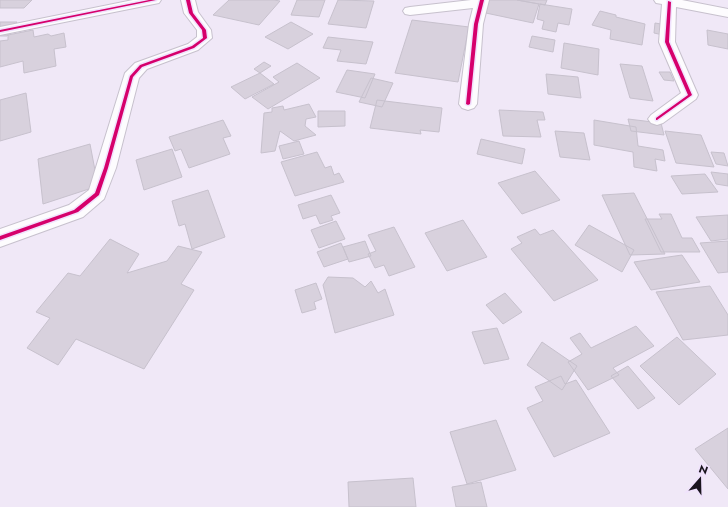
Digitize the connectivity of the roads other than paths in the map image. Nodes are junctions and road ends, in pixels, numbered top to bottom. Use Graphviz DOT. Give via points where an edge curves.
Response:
graph roads {
  1 [pos="154,0"];
  2 [pos="188,0"];
  3 [pos="665,1"];
  4 [pos="481,2"];
  5 [pos="410,11"];
  6 [pos="728,13"];
  7 [pos="0,31"];
  8 [pos="468,104"];
  9 [pos="657,119"];
  10 [pos="0,238"];
  1 -- 7 [label="street"];
  2 -- 10 [label="street" via="191,12 204,30 205,38 193,47 141,66 130,77 97,194 76,211"];
  3 -- 6 [label="street"];
  3 -- 9 [label="street" via="667,42 690,95"];
  4 -- 5 [label="street"];
  4 -- 8 [label="street" via="476,24"];
}
